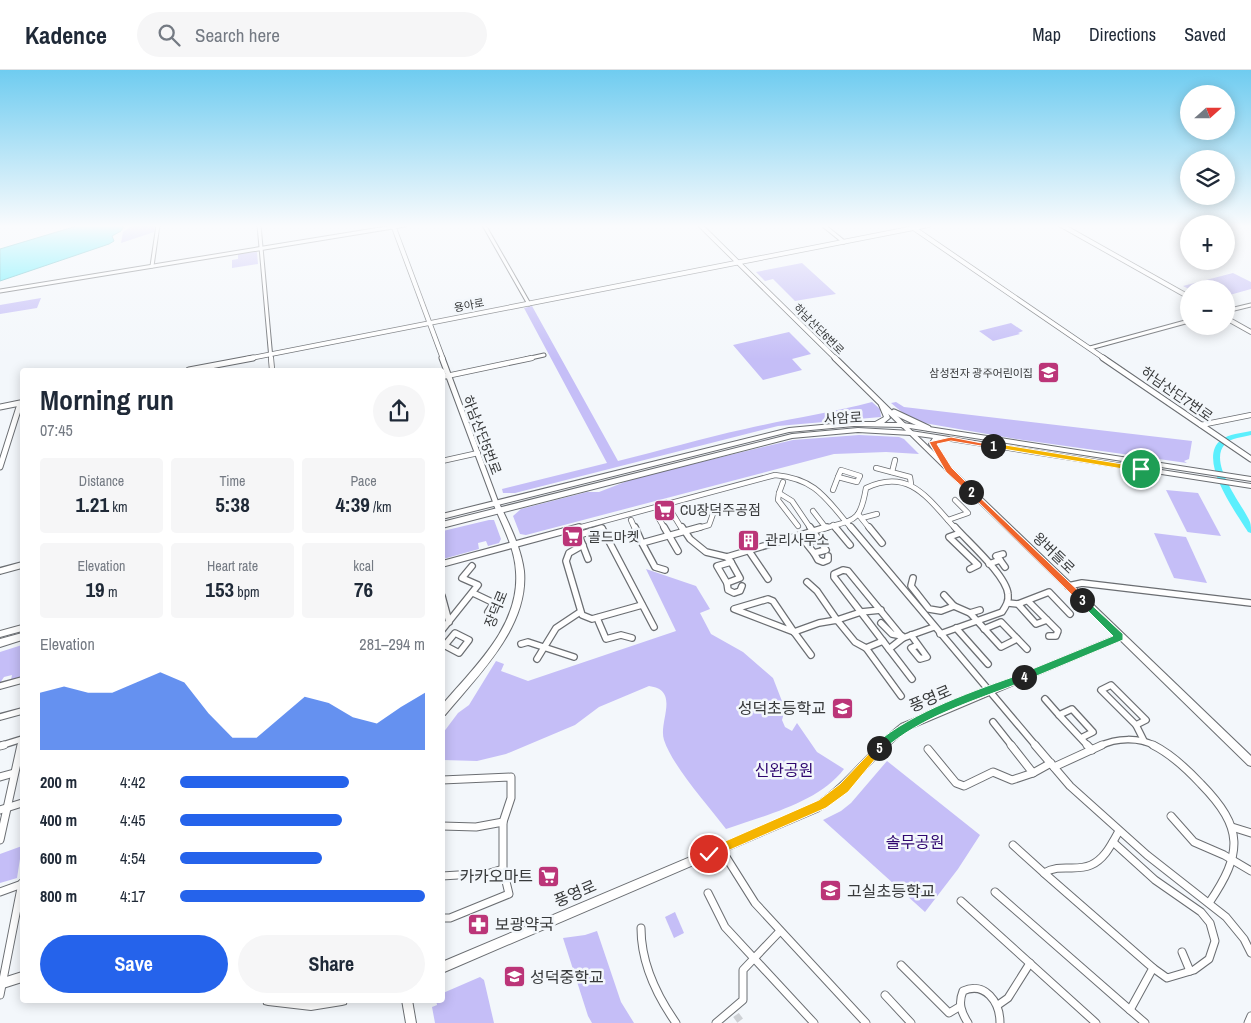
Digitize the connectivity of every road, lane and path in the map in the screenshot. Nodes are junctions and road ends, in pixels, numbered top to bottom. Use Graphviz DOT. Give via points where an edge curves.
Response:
graph roads {
  1 [pos="130,269"];
  2 [pos="263,269"];
  3 [pos="409,269"];
  4 [pos="509,269"];
  5 [pos="701,269"];
  6 [pos="746,269"];
  7 [pos="974,269"];
  8 [pos="1140,269"];
  9 [pos="0,290"];
  10 [pos="1180,292"];
  11 [pos="529,304"];
  12 [pos="1251,305"];
  13 [pos="1235,309"];
  14 [pos="429,323"];
  15 [pos="1180,323"];
  16 [pos="1235,323"];
  17 [pos="1251,332"];
  18 [pos="1090,348"];
  19 [pos="271,354"];
  20 [pos="544,355"];
  21 [pos="199,368"];
  22 [pos="272,368"];
  23 [pos="443,368"];
  24 [pos="445,376"];
  25 [pos="20,403"];
  26 [pos="882,405"];
  27 [pos="20,406"];
  28 [pos="0,408"];
  29 [pos="1251,415"];
  30 [pos="876,424"];
  31 [pos="903,425"];
  32 [pos="1201,425"];
  33 [pos="938,430"];
  34 [pos="911,433"];
  35 [pos="951,439"];
  36 [pos="478,453"];
  37 [pos="1251,459"];
  38 [pos="445,460"];
  39 [pos="895,460"];
  40 [pos="0,467"];
  41 [pos="876,468"];
  42 [pos="949,470"];
  43 [pos="892,472"];
  44 [pos="1192,474"];
  45 [pos="1251,480"];
  46 [pos="783,482"];
  47 [pos="911,484"];
  48 [pos="1251,486"];
  49 [pos="866,488"];
  50 [pos="834,490"];
  51 [pos="779,493"];
  52 [pos="955,500"];
  53 [pos="666,503"];
  54 [pos="497,506"];
  55 [pos="703,508"];
  56 [pos="813,512"];
  57 [pos="877,514"];
  58 [pos="445,516"];
  59 [pos="860,516"];
  60 [pos="658,517"];
  61 [pos="631,520"];
  62 [pos="948,520"];
  63 [pos="845,522"];
  64 [pos="445,523"];
  65 [pos="833,525"];
  66 [pos="798,526"];
  67 [pos="576,528"];
  68 [pos="826,528"];
  69 [pos="684,532"];
  70 [pos="812,532"];
  71 [pos="960,533"];
  72 [pos="578,535"];
  73 [pos="670,536"];
  74 [pos="818,539"];
  75 [pos="642,543"];
  76 [pos="882,543"];
  77 [pos="512,545"];
  78 [pos="850,545"];
  79 [pos="583,546"];
  80 [pos="678,551"];
  81 [pos="749,551"];
  82 [pos="814,554"];
  83 [pos="1002,554"];
  84 [pos="828,556"];
  85 [pos="588,559"];
  86 [pos="729,560"];
  87 [pos="1000,560"];
  88 [pos="445,563"];
  89 [pos="989,564"];
  90 [pos="20,566"];
  91 [pos="472,566"];
  92 [pos="1005,567"];
  93 [pos="970,569"];
  94 [pos="665,570"];
  95 [pos="0,571"];
  96 [pos="913,578"];
  97 [pos="768,579"];
  98 [pos="726,582"];
  99 [pos="807,582"];
  100 [pos="742,586"];
  101 [pos="1068,586"];
  102 [pos="473,593"];
  103 [pos="944,595"];
  104 [pos="1028,601"];
  105 [pos="1008,603"];
  106 [pos="1251,603"];
  107 [pos="1018,604"];
  108 [pos="642,605"];
  109 [pos="954,606"];
  110 [pos="445,607"];
  111 [pos="881,610"];
  112 [pos="980,610"];
  113 [pos="488,612"];
  114 [pos="580,612"];
  115 [pos="860,612"];
  116 [pos="970,613"];
  117 [pos="1070,614"];
  118 [pos="597,618"];
  119 [pos="837,620"];
  120 [pos="976,620"];
  121 [pos="1047,620"];
  122 [pos="449,622"];
  123 [pos="881,623"];
  124 [pos="445,627"];
  125 [pos="934,627"];
  126 [pos="654,628"];
  127 [pos="956,628"];
  128 [pos="20,629"];
  129 [pos="984,629"];
  130 [pos="794,632"];
  131 [pos="0,634"];
  132 [pos="940,634"];
  133 [pos="910,635"];
  134 [pos="1049,636"];
  135 [pos="902,637"];
  136 [pos="1120,637"];
  137 [pos="20,638"];
  138 [pos="632,638"];
  139 [pos="1018,639"];
  140 [pos="883,641"];
  141 [pos="0,643"];
  142 [pos="521,644"];
  143 [pos="918,645"];
  144 [pos="543,646"];
  145 [pos="866,648"];
  146 [pos="888,649"];
  147 [pos="1027,649"];
  148 [pos="810,655"];
  149 [pos="574,657"];
  150 [pos="537,659"];
  151 [pos="988,664"];
  152 [pos="912,679"];
  153 [pos="20,681"];
  154 [pos="0,686"];
  155 [pos="989,691"];
  156 [pos="901,696"];
  157 [pos="1045,699"];
  158 [pos="445,708"];
  159 [pos="20,712"];
  160 [pos="1059,715"];
  161 [pos="0,718"];
  162 [pos="993,722"];
  163 [pos="1136,725"];
  164 [pos="1081,738"];
  165 [pos="20,741"];
  166 [pos="1144,741"];
  167 [pos="0,746"];
  168 [pos="20,748"];
  169 [pos="928,749"];
  170 [pos="1092,750"];
  171 [pos="1251,762"];
  172 [pos="1052,765"];
  173 [pos="14,773"];
  174 [pos="1033,773"];
  175 [pos="0,777"];
  176 [pos="445,780"];
  177 [pos="20,804"];
  178 [pos="4,809"];
  179 [pos="1171,816"];
  180 [pos="503,822"];
  181 [pos="445,826"];
  182 [pos="1232,827"];
  183 [pos="1120,831"];
  184 [pos="1251,833"];
  185 [pos="0,840"];
  186 [pos="1113,842"];
  187 [pos="1013,845"];
  188 [pos="721,849"];
  189 [pos="1232,860"];
  190 [pos="503,869"];
  191 [pos="1251,871"];
  192 [pos="1044,873"];
  193 [pos="445,876"];
  194 [pos="20,885"];
  195 [pos="0,892"];
  196 [pos="995,892"];
  197 [pos="708,893"];
  198 [pos="20,894"];
  199 [pos="961,901"];
  200 [pos="1209,903"];
  201 [pos="445,918"];
  202 [pos="641,928"];
  203 [pos="780,931"];
  204 [pos="1182,952"];
  205 [pos="1251,953"];
  206 [pos="753,958"];
  207 [pos="1030,963"];
  208 [pos="901,965"];
  209 [pos="445,967"];
  210 [pos="1153,968"];
  211 [pos="1190,971"];
  212 [pos="20,978"];
  213 [pos="1,988"];
  214 [pos="885,995"];
  215 [pos="294,1003"];
  216 [pos="323,1003"];
  217 [pos="408,1003"];
  218 [pos="998,1005"];
  219 [pos="959,1007"];
  220 [pos="1130,1010"];
  221 [pos="1251,1016"];
  222 [pos="411,1023"];
  223 [pos="676,1023"];
  224 [pos="716,1023"];
  225 [pos="814,1023"];
  226 [pos="866,1023"];
  227 [pos="910,1023"];
  228 [pos="968,1023"];
  229 [pos="1000,1023"];
  230 [pos="1096,1023"];
  231 [pos="1145,1023"];
  232 [pos="1248,1023"];
  1 -- 9 [label="street"];
  2 -- 19 [label="street"];
  3 -- 14 [label="street, 하남산단5번로"];
  4 -- 11 [label="street"];
  5 -- 11 [label="street, 용아로"];
  6 -- 26 [label="street, 하남산단6번로"];
  7 -- 18 [label="street, 하남산단7번로"];
  8 -- 10 [label="street"];
  11 -- 14 [label="street, 용아로"];
  12 -- 13 [label="street"];
  14 -- 19 [label="street, 용아로"];
  14 -- 23 [label="street, 하남산단5번로"];
  15 -- 18 [label="street"];
  16 -- 17 [label="street"];
  18 -- 32 [label="street, 하남산단7번로"];
  19 -- 21 [label="street, 용아로"];
  19 -- 22 [label="street"];
  20 -- 24 [label="street"];
  24 -- 36 [label="street, 하남산단5번로"];
  25 -- 28 [label="street"];
  26 -- 30 [label="main road" via="887,418"];
  26 -- 31 [label="street, 하남산단6번로"];
  26 -- 33 [label="street" via="918,425"];
  27 -- 40 [label="street"];
  29 -- 32 [label="street"];
  30 -- 31 [label="main road, 사암로"];
  30 -- 54 [label="main road, 사암로" via="789,430"];
  31 -- 33 [label="main road, 사암로"];
  31 -- 34 [label="main road, 왕버들로"];
  32 -- 37 [label="street, 하남산단7번로"];
  33 -- 44 [label="main road, 사암로"];
  34 -- 35 [label="main road, 사암로"];
  34 -- 42 [label="main road, 왕버들로"];
  34 -- 54 [label="main road, 사암로" via="858,430 792,436"];
  35 -- 42 [label="main road" via="932,443"];
  35 -- 44 [label="main road, 사암로"];
  36 -- 38 [label="street"];
  36 -- 54 [label="street, 하남산단5번로"];
  39 -- 43 [label="street"];
  41 -- 43 [label="street"];
  42 -- 101 [label="main road, 왕버들로"];
  43 -- 47 [label="street" via="910,477"];
  44 -- 45 [label="main road, 사암로"];
  44 -- 48 [label="main road, 사암로"];
  46 -- 51 [label="street"];
  47 -- 49 [label="street" via="892,480"];
  47 -- 62 [label="street"];
  49 -- 50 [label="street" via="857,482 860,476 841,470"];
  49 -- 59 [label="street"];
  51 -- 66 [label="street" via="778,500"];
  51 -- 70 [label="street" via="790,498"];
  52 -- 62 [label="street" via="968,513"];
  53 -- 63 [label="street" via="788,475 814,485"];
  53 -- 67 [label="street"];
  53 -- 69 [label="street"];
  54 -- 58 [label="main road, 사암로"];
  54 -- 64 [label="main road, 사암로"];
  54 -- 77 [label="main road, 장덕로"];
  55 -- 69 [label="street" via="714,512 709,525"];
  56 -- 68 [label="street"];
  57 -- 59 [label="street"];
  59 -- 63 [label="street"];
  59 -- 76 [label="street"];
  60 -- 73 [label="street"];
  61 -- 75 [label="street"];
  62 -- 71 [label="street"];
  63 -- 65 [label="street"];
  63 -- 125 [label="street"];
  65 -- 68 [label="street"];
  65 -- 78 [label="street"];
  67 -- 72 [label="street"];
  67 -- 77 [label="street"];
  68 -- 70 [label="street"];
  69 -- 73 [label="street"];
  69 -- 86 [label="street" via="699,550"];
  70 -- 74 [label="street"];
  70 -- 81 [label="street"];
  71 -- 89 [label="street"];
  71 -- 93 [label="street" via="949,537 978,565"];
  72 -- 79 [label="street"];
  72 -- 108 [label="street" via="602,528"];
  73 -- 75 [label="street"];
  73 -- 80 [label="street"];
  74 -- 82 [label="street" via="826,550"];
  74 -- 82 [label="street" via="806,543"];
  75 -- 94 [label="street" via="655,567"];
  77 -- 88 [label="street"];
  77 -- 158 [label="main road, 장덕로" via="521,580 512,617 496,645"];
  79 -- 85 [label="street"];
  79 -- 114 [label="street" via="569,553 566,561"];
  81 -- 86 [label="street"];
  81 -- 97 [label="street"];
  82 -- 84 [label="street" via="823,562 828,560"];
  83 -- 87 [label="street" via="996,556"];
  86 -- 98 [label="street" via="717,566"];
  86 -- 98 [label="street" via="740,578"];
  87 -- 89 [label="street"];
  87 -- 92 [label="street"];
  89 -- 105 [label="street" via="1006,584"];
  90 -- 95 [label="street"];
  91 -- 102 [label="street" via="462,578 478,585"];
  96 -- 109 [label="street" via="911,586 929,609 941,611"];
  98 -- 100 [label="street" via="728,590 734,592 740,591"];
  99 -- 119 [label="street"];
  101 -- 106 [label="street" via="1082,583"];
  101 -- 136 [label="main road, 왕버들로"];
  102 -- 113 [label="street" via="494,603"];
  102 -- 122 [label="street"];
  103 -- 109 [label="street"];
  104 -- 107 [label="street"];
  104 -- 117 [label="street" via="1048,592"];
  104 -- 121 [label="street"];
  105 -- 107 [label="street"];
  105 -- 120 [label="street" via="1002,612"];
  107 -- 121 [label="street" via="1036,624"];
  108 -- 118 [label="street"];
  108 -- 126 [label="street"];
  109 -- 116 [label="street"];
  110 -- 122 [label="street"];
  111 -- 115 [label="street"];
  111 -- 115 [label="street" via="848,571 836,573 834,577"];
  111 -- 135 [label="street"];
  112 -- 116 [label="street"];
  114 -- 118 [label="street" via="592,619"];
  114 -- 144 [label="street" via="556,628"];
  115 -- 119 [label="street"];
  115 -- 140 [label="street"];
  116 -- 120 [label="street"];
  118 -- 138 [label="street" via="606,639 621,635"];
  119 -- 130 [label="street" via="819,622"];
  119 -- 145 [label="street" via="855,642"];
  120 -- 127 [label="street"];
  120 -- 129 [label="street"];
  121 -- 134 [label="street" via="1058,631 1056,636"];
  122 -- 124 [label="street"];
  123 -- 135 [label="street" via="892,634"];
  125 -- 132 [label="street"];
  125 -- 133 [label="street"];
  127 -- 132 [label="street"];
  127 -- 151 [label="street"];
  128 -- 131 [label="main road"];
  129 -- 139 [label="street" via="1001,622"];
  129 -- 139 [label="street" via="1001,647"];
  130 -- 130 [label="street" via="771,600 734,609 785,628"];
  130 -- 148 [label="street"];
  132 -- 155 [label="street"];
  133 -- 135 [label="street"];
  133 -- 143 [label="street"];
  135 -- 146 [label="street"];
  136 -- 155 [label="main road, 풍영로"];
  136 -- 171 [label="main road, 왕버들로"];
  137 -- 141 [label="main road"];
  139 -- 147 [label="street"];
  140 -- 145 [label="street"];
  140 -- 146 [label="street"];
  142 -- 144 [label="street" via="528,642"];
  144 -- 149 [label="street"];
  144 -- 150 [label="street"];
  145 -- 156 [label="street"];
  146 -- 152 [label="street"];
  153 -- 154 [label="street"];
  155 -- 172 [label="street"];
  155 -- 188 [label="main road, 풍영로" via="920,719 894,734 882,743 844,788 822,804"];
  157 -- 160 [label="street"];
  159 -- 161 [label="street"];
  160 -- 164 [label="street"];
  160 -- 164 [label="street" via="1072,709 1093,732"];
  162 -- 174 [label="street"];
  163 -- 163 [label="street" via="1122,711 1101,690 1111,685 1146,720"];
  163 -- 166 [label="street"];
  164 -- 170 [label="street"];
  165 -- 167 [label="street"];
  166 -- 170 [label="street" via="1117,740"];
  166 -- 182 [label="street" via="1175,758 1222,807"];
  168 -- 173 [label="street"];
  169 -- 174 [label="street" via="956,784 964,786 993,772 1007,781"];
  170 -- 172 [label="street"];
  172 -- 174 [label="street"];
  172 -- 183 [label="street" via="1076,792"];
  173 -- 175 [label="street"];
  173 -- 178 [label="street"];
  176 -- 180 [label="street" via="511,777 511,798"];
  177 -- 178 [label="street"];
  178 -- 185 [label="street"];
  179 -- 189 [label="street" via="1194,842"];
  180 -- 181 [label="street"];
  180 -- 190 [label="street"];
  182 -- 184 [label="street"];
  182 -- 189 [label="street"];
  183 -- 186 [label="street"];
  183 -- 200 [label="street"];
  186 -- 192 [label="street" via="1103,856 1089,866 1066,864"];
  186 -- 211 [label="street" via="1155,880 1210,922 1215,941 1209,959"];
  187 -- 192 [label="street"];
  188 -- 203 [label="street" via="750,896"];
  188 -- 209 [label="main road, 풍영로"];
  189 -- 191 [label="street"];
  189 -- 200 [label="street" via="1231,871"];
  190 -- 193 [label="street"];
  190 -- 201 [label="street" via="508,895"];
  192 -- 210 [label="street"];
  194 -- 195 [label="street"];
  196 -- 220 [label="street"];
  197 -- 206 [label="street" via="725,927"];
  198 -- 213 [label="street"];
  199 -- 207 [label="street"];
  200 -- 205 [label="street" via="1226,917"];
  202 -- 223 [label="street" via="640,943 660,996"];
  203 -- 206 [label="street"];
  203 -- 226 [label="street"];
  204 -- 211 [label="street"];
  206 -- 224 [label="street" via="743,970 743,1000 734,1013"];
  206 -- 225 [label="street"];
  207 -- 218 [label="street" via="1008,998"];
  207 -- 230 [label="street"];
  208 -- 219 [label="street" via="950,1013"];
  210 -- 211 [label="street" via="1167,978"];
  210 -- 220 [label="street"];
  212 -- 213 [label="main road"];
  214 -- 227 [label="street"];
  215 -- 216 [label="main road"];
  217 -- 222 [label="main road"];
  218 -- 219 [label="street" via="987,993 973,986 963,990"];
  218 -- 229 [label="street"];
  219 -- 228 [label="street"];
  220 -- 231 [label="street"];
  221 -- 232 [label="street"];
}
